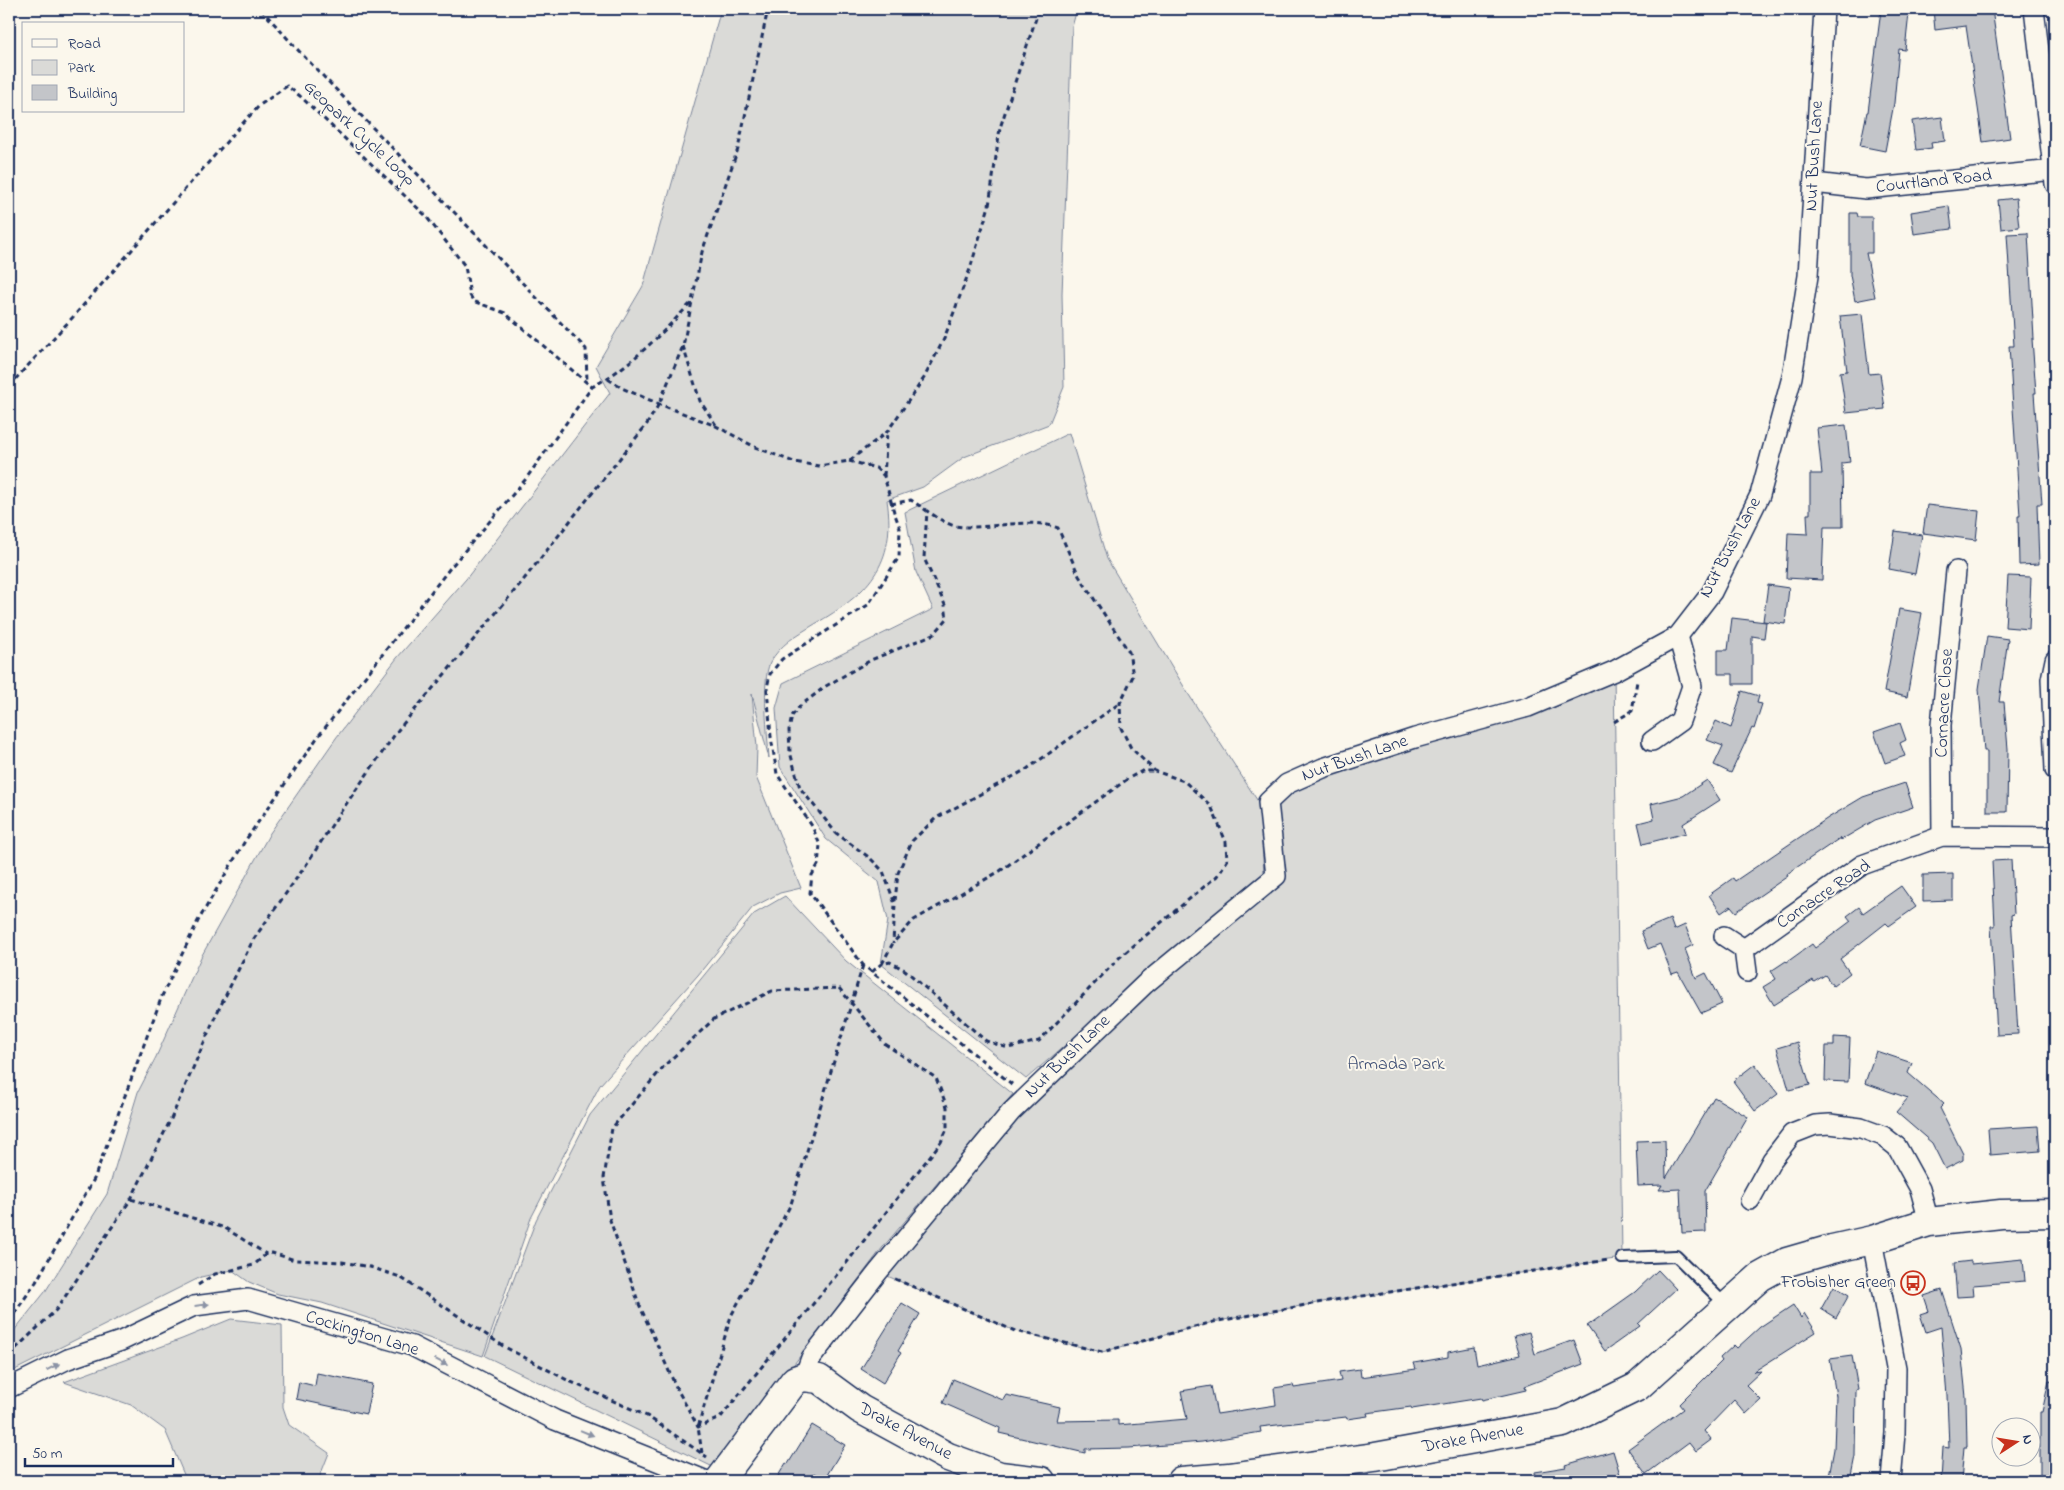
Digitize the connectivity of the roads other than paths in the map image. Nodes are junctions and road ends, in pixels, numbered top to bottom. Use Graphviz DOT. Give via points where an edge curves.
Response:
graph roads {
  1 [pos="1824,9"];
  2 [pos="2034,9"];
  3 [pos="2047,41"];
  4 [pos="2054,177"];
  5 [pos="1814,183"];
  6 [pos="1956,571"];
  7 [pos="1678,636"];
  8 [pos="2055,660"];
  9 [pos="1652,741"];
  10 [pos="2055,770"];
  11 [pos="1942,836"];
  12 [pos="2055,836"];
  13 [pos="1724,936"];
  14 [pos="1744,949"];
  15 [pos="1747,972"];
  16 [pos="1750,1200"];
  17 [pos="2055,1213"];
  18 [pos="1929,1222"];
  19 [pos="1872,1240"];
  20 [pos="1622,1258"];
  21 [pos="1727,1307"];
  22 [pos="804,1377"];
  23 [pos="9,1388"];
  24 [pos="711,1476"];
  25 [pos="1229,1479"];
  26 [pos="1042,1481"];
  27 [pos="1181,1481"];
  28 [pos="1892,1481"];
  1 -- 5 [label="street, Nut Bush Lane"];
  2 -- 3 [label="street, Courtland Road"];
  3 -- 4 [label="street, Courtland Road"];
  4 -- 5 [label="street, Courtland Road" via="1866,189"];
  5 -- 7 [label="street, Nut Bush Lane" via="1808,276 1792,377 1760,495 1712,592"];
  6 -- 11 [label="street, Cornacre Close" via="1941,725"];
  7 -- 9 [label="street" via="1692,686 1680,721"];
  7 -- 22 [label="street, Nut Bush Lane" via="1614,671 1528,707 1415,738 1323,768 1286,784 1268,802 1276,876 1145,984 1011,1112 878,1272 811,1358"];
  8 -- 10 [label="street" via="2052,679"];
  11 -- 12 [label="street, Cornacre Road"];
  11 -- 14 [label="street, Cornacre Road" via="1862,865"];
  13 -- 14 [label="street"];
  14 -- 15 [label="street"];
  16 -- 18 [label="street" via="1772,1160 1792,1134 1814,1125 1830,1124 1861,1128 1883,1136 1897,1147 1920,1189"];
  17 -- 18 [label="street, Drake Avenue" via="2001,1214"];
  18 -- 19 [label="street, Drake Avenue"];
  19 -- 21 [label="street, Drake Avenue" via="1786,1262 1760,1277"];
  19 -- 28 [label="street" via="1896,1368"];
  20 -- 21 [label="lane" via="1676,1256"];
  21 -- 25 [label="street, Drake Avenue" via="1637,1387 1563,1423"];
  22 -- 24 [label="street, Nut Bush Lane" via="794,1380"];
  22 -- 26 [label="street, Drake Avenue" via="819,1379 860,1410 948,1457 1000,1476"];
  23 -- 24 [label="street, Cockington Lane, one-way" via="68,1359 121,1340 194,1306 248,1299 412,1346 555,1420"];
  25 -- 27 [label="street, Drake Avenue"];
}
